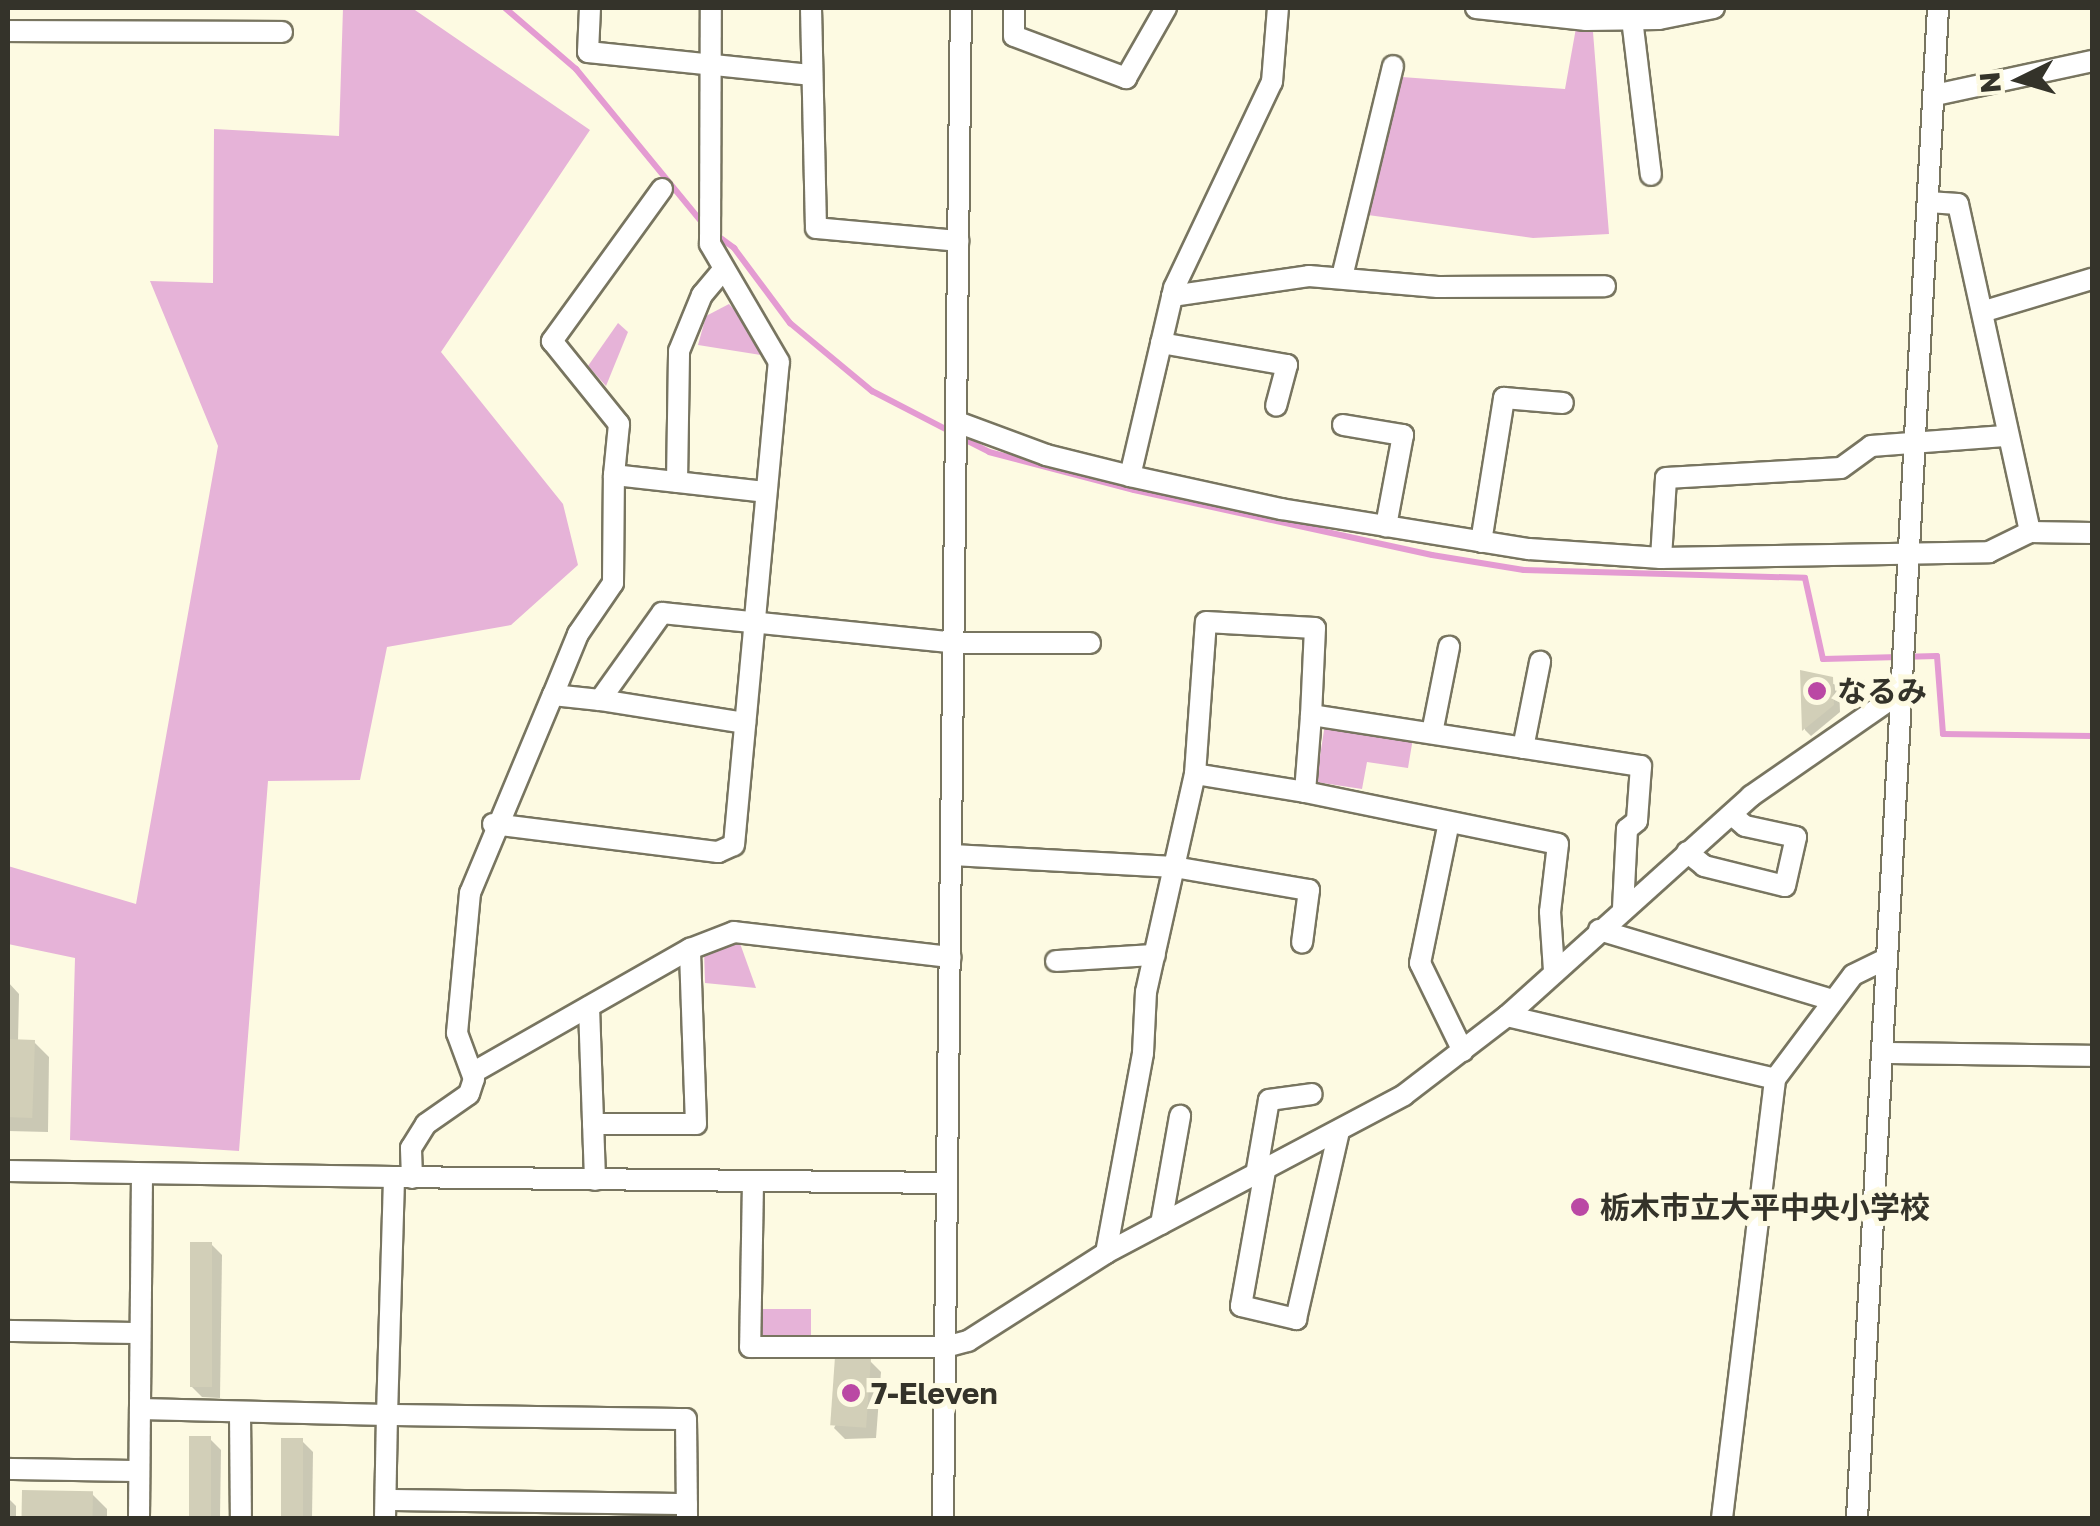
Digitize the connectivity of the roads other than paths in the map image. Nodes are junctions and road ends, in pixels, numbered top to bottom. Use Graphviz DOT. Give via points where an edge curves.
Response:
graph roads {
  1 [pos="590,8"];
  2 [pos="711,8"];
  3 [pos="810,8"];
  4 [pos="961,8"];
  5 [pos="1014,8"];
  6 [pos="1166,8"];
  7 [pos="1278,8"];
  8 [pos="1476,8"];
  9 [pos="1714,8"];
  10 [pos="1938,8"];
  11 [pos="1632,19"];
  12 [pos="8,32"];
  13 [pos="282,32"];
  14 [pos="2092,61"];
  15 [pos="710,64"];
  16 [pos="1393,66"];
  17 [pos="810,75"];
  18 [pos="1935,95"];
  19 [pos="1652,175"];
  20 [pos="662,189"];
  21 [pos="1928,202"];
  22 [pos="958,241"];
  23 [pos="721,272"];
  24 [pos="1342,277"];
  25 [pos="2092,279"];
  26 [pos="1605,286"];
  27 [pos="1172,296"];
  28 [pos="1984,311"];
  29 [pos="1161,343"];
  30 [pos="1563,403"];
  31 [pos="1276,406"];
  32 [pos="957,422"];
  33 [pos="1344,425"];
  34 [pos="2005,436"];
  35 [pos="1913,444"];
  36 [pos="614,475"];
  37 [pos="1130,476"];
  38 [pos="676,482"];
  39 [pos="766,492"];
  40 [pos="1386,526"];
  41 [pos="2030,532"];
  42 [pos="2092,533"];
  43 [pos="1481,542"];
  44 [pos="1906,553"];
  45 [pos="1662,558"];
  46 [pos="753,622"];
  47 [pos="956,643"];
  48 [pos="1090,643"];
  49 [pos="1450,647"];
  50 [pos="1540,662"];
  51 [pos="1901,692"];
  52 [pos="553,695"];
  53 [pos="600,700"];
  54 [pos="1310,715"];
  55 [pos="746,723"];
  56 [pos="1432,733"];
  57 [pos="1522,748"];
  58 [pos="1195,774"];
  59 [pos="1305,792"];
  60 [pos="1730,814"];
  61 [pos="1450,822"];
  62 [pos="493,824"];
  63 [pos="1687,852"];
  64 [pos="953,854"];
  65 [pos="1174,867"];
  66 [pos="1623,909"];
  67 [pos="1599,930"];
  68 [pos="1302,942"];
  69 [pos="690,949"];
  70 [pos="1154,955"];
  71 [pos="951,958"];
  72 [pos="1886,959"];
  73 [pos="1056,962"];
  74 [pos="1554,970"];
  75 [pos="1833,1000"];
  76 [pos="589,1007"];
  77 [pos="1506,1016"];
  78 [pos="1462,1050"];
  79 [pos="1882,1053"];
  80 [pos="2092,1056"];
  81 [pos="474,1072"];
  82 [pos="1775,1079"];
  83 [pos="1312,1094"];
  84 [pos="1180,1116"];
  85 [pos="593,1124"];
  86 [pos="1340,1132"];
  87 [pos="8,1171"];
  88 [pos="1261,1173"];
  89 [pos="142,1174"];
  90 [pos="403,1178"];
  91 [pos="596,1180"];
  92 [pos="753,1182"];
  93 [pos="946,1184"];
  94 [pos="1161,1224"];
  95 [pos="1106,1253"];
  96 [pos="8,1331"];
  97 [pos="140,1333"];
  98 [pos="945,1348"];
  99 [pos="140,1409"];
  100 [pos="240,1412"];
  101 [pos="387,1415"];
  102 [pos="8,1468"];
  103 [pos="139,1471"];
  104 [pos="386,1509"];
  105 [pos="687,1511"];
  106 [pos="139,1518"];
  107 [pos="241,1518"];
  108 [pos="944,1518"];
  109 [pos="1722,1518"];
  110 [pos="1857,1518"];
  1 -- 15 [label="street" via="588,52"];
  2 -- 15 [label="street"];
  3 -- 17 [label="street"];
  4 -- 22 [label="street"];
  5 -- 6 [label="street" via="1014,36 1126,78"];
  7 -- 27 [label="street" via="1272,82"];
  8 -- 11 [label="street"];
  9 -- 11 [label="street"];
  10 -- 18 [label="street"];
  11 -- 19 [label="street"];
  12 -- 13 [label="street"];
  14 -- 18 [label="street"];
  15 -- 17 [label="street"];
  15 -- 23 [label="street" via="710,244"];
  16 -- 24 [label="street"];
  17 -- 22 [label="street" via="816,78 816,228"];
  18 -- 21 [label="street"];
  20 -- 36 [label="street" via="552,341 620,424"];
  21 -- 28 [label="street" via="1958,204"];
  21 -- 35 [label="street"];
  22 -- 32 [label="street"];
  23 -- 38 [label="street" via="702,295 679,351"];
  23 -- 39 [label="street" via="780,362"];
  24 -- 26 [label="street" via="1438,287"];
  24 -- 27 [label="street"];
  25 -- 28 [label="street"];
  27 -- 29 [label="street"];
  28 -- 34 [label="street"];
  29 -- 31 [label="street" via="1286,365"];
  29 -- 37 [label="street"];
  30 -- 43 [label="street" via="1504,398"];
  32 -- 37 [label="street"];
  32 -- 47 [label="street"];
  33 -- 40 [label="street" via="1404,436"];
  34 -- 35 [label="street"];
  34 -- 41 [label="street"];
  35 -- 44 [label="street"];
  35 -- 45 [label="street" via="1871,446 1841,468 1666,478"];
  36 -- 38 [label="street"];
  36 -- 52 [label="street" via="612,584 578,634"];
  37 -- 40 [label="street"];
  38 -- 39 [label="street"];
  39 -- 46 [label="street"];
  40 -- 43 [label="street"];
  41 -- 42 [label="street"];
  41 -- 44 [label="street" via="1989,552"];
  43 -- 45 [label="street"];
  44 -- 45 [label="street"];
  44 -- 51 [label="street"];
  46 -- 47 [label="street"];
  46 -- 53 [label="street" via="662,613"];
  46 -- 55 [label="street"];
  47 -- 48 [label="street"];
  47 -- 64 [label="street"];
  49 -- 56 [label="street"];
  50 -- 57 [label="street"];
  51 -- 60 [label="street"];
  51 -- 72 [label="street"];
  52 -- 53 [label="street"];
  52 -- 62 [label="street"];
  53 -- 55 [label="street"];
  54 -- 56 [label="street"];
  54 -- 58 [label="street" via="1315,628 1206,622"];
  54 -- 59 [label="street"];
  55 -- 62 [label="street" via="734,845 727,850"];
  56 -- 57 [label="street"];
  57 -- 66 [label="street" via="1641,766 1637,821 1627,829"];
  58 -- 59 [label="street"];
  58 -- 65 [label="street"];
  59 -- 61 [label="street"];
  60 -- 63 [label="street"];
  60 -- 63 [label="street" via="1745,826 1796,838 1784,886 1704,866"];
  61 -- 74 [label="street" via="1558,844 1550,912"];
  61 -- 78 [label="street" via="1420,962"];
  62 -- 81 [label="street" via="470,892 457,1033"];
  63 -- 66 [label="street"];
  64 -- 65 [label="street"];
  64 -- 71 [label="street"];
  65 -- 68 [label="street" via="1309,890"];
  65 -- 70 [label="street"];
  66 -- 67 [label="street"];
  67 -- 74 [label="street"];
  67 -- 75 [label="street"];
  69 -- 71 [label="street" via="734,932"];
  69 -- 76 [label="street"];
  69 -- 85 [label="street" via="696,1124"];
  70 -- 73 [label="street"];
  70 -- 95 [label="street"];
  71 -- 93 [label="street"];
  72 -- 75 [label="street" via="1853,975"];
  72 -- 79 [label="street"];
  74 -- 77 [label="street"];
  75 -- 82 [label="street"];
  76 -- 81 [label="street"];
  76 -- 85 [label="street"];
  77 -- 78 [label="street"];
  77 -- 82 [label="street"];
  78 -- 86 [label="street"];
  79 -- 80 [label="street"];
  79 -- 110 [label="street"];
  81 -- 90 [label="street" via="468,1094 426,1124"];
  82 -- 109 [label="street"];
  83 -- 88 [label="street" via="1268,1100"];
  84 -- 94 [label="street"];
  85 -- 91 [label="street"];
  86 -- 88 [label="street"];
  86 -- 88 [label="street" via="1296,1319 1240,1306"];
  87 -- 89 [label="street"];
  88 -- 94 [label="street"];
  89 -- 90 [label="street"];
  89 -- 97 [label="street"];
  90 -- 91 [label="street"];
  90 -- 101 [label="street"];
  91 -- 92 [label="street"];
  92 -- 93 [label="street"];
  92 -- 98 [label="street" via="750,1347"];
  93 -- 98 [label="street"];
  94 -- 95 [label="street"];
  95 -- 98 [label="street" via="986,1332"];
  96 -- 97 [label="street"];
  97 -- 99 [label="street"];
  98 -- 108 [label="street"];
  99 -- 100 [label="street"];
  99 -- 103 [label="street"];
  100 -- 101 [label="street"];
  100 -- 107 [label="street"];
  101 -- 104 [label="street"];
  101 -- 105 [label="street" via="686,1418"];
  102 -- 103 [label="street"];
  103 -- 106 [label="street"];
  104 -- 105 [label="street"];
}
